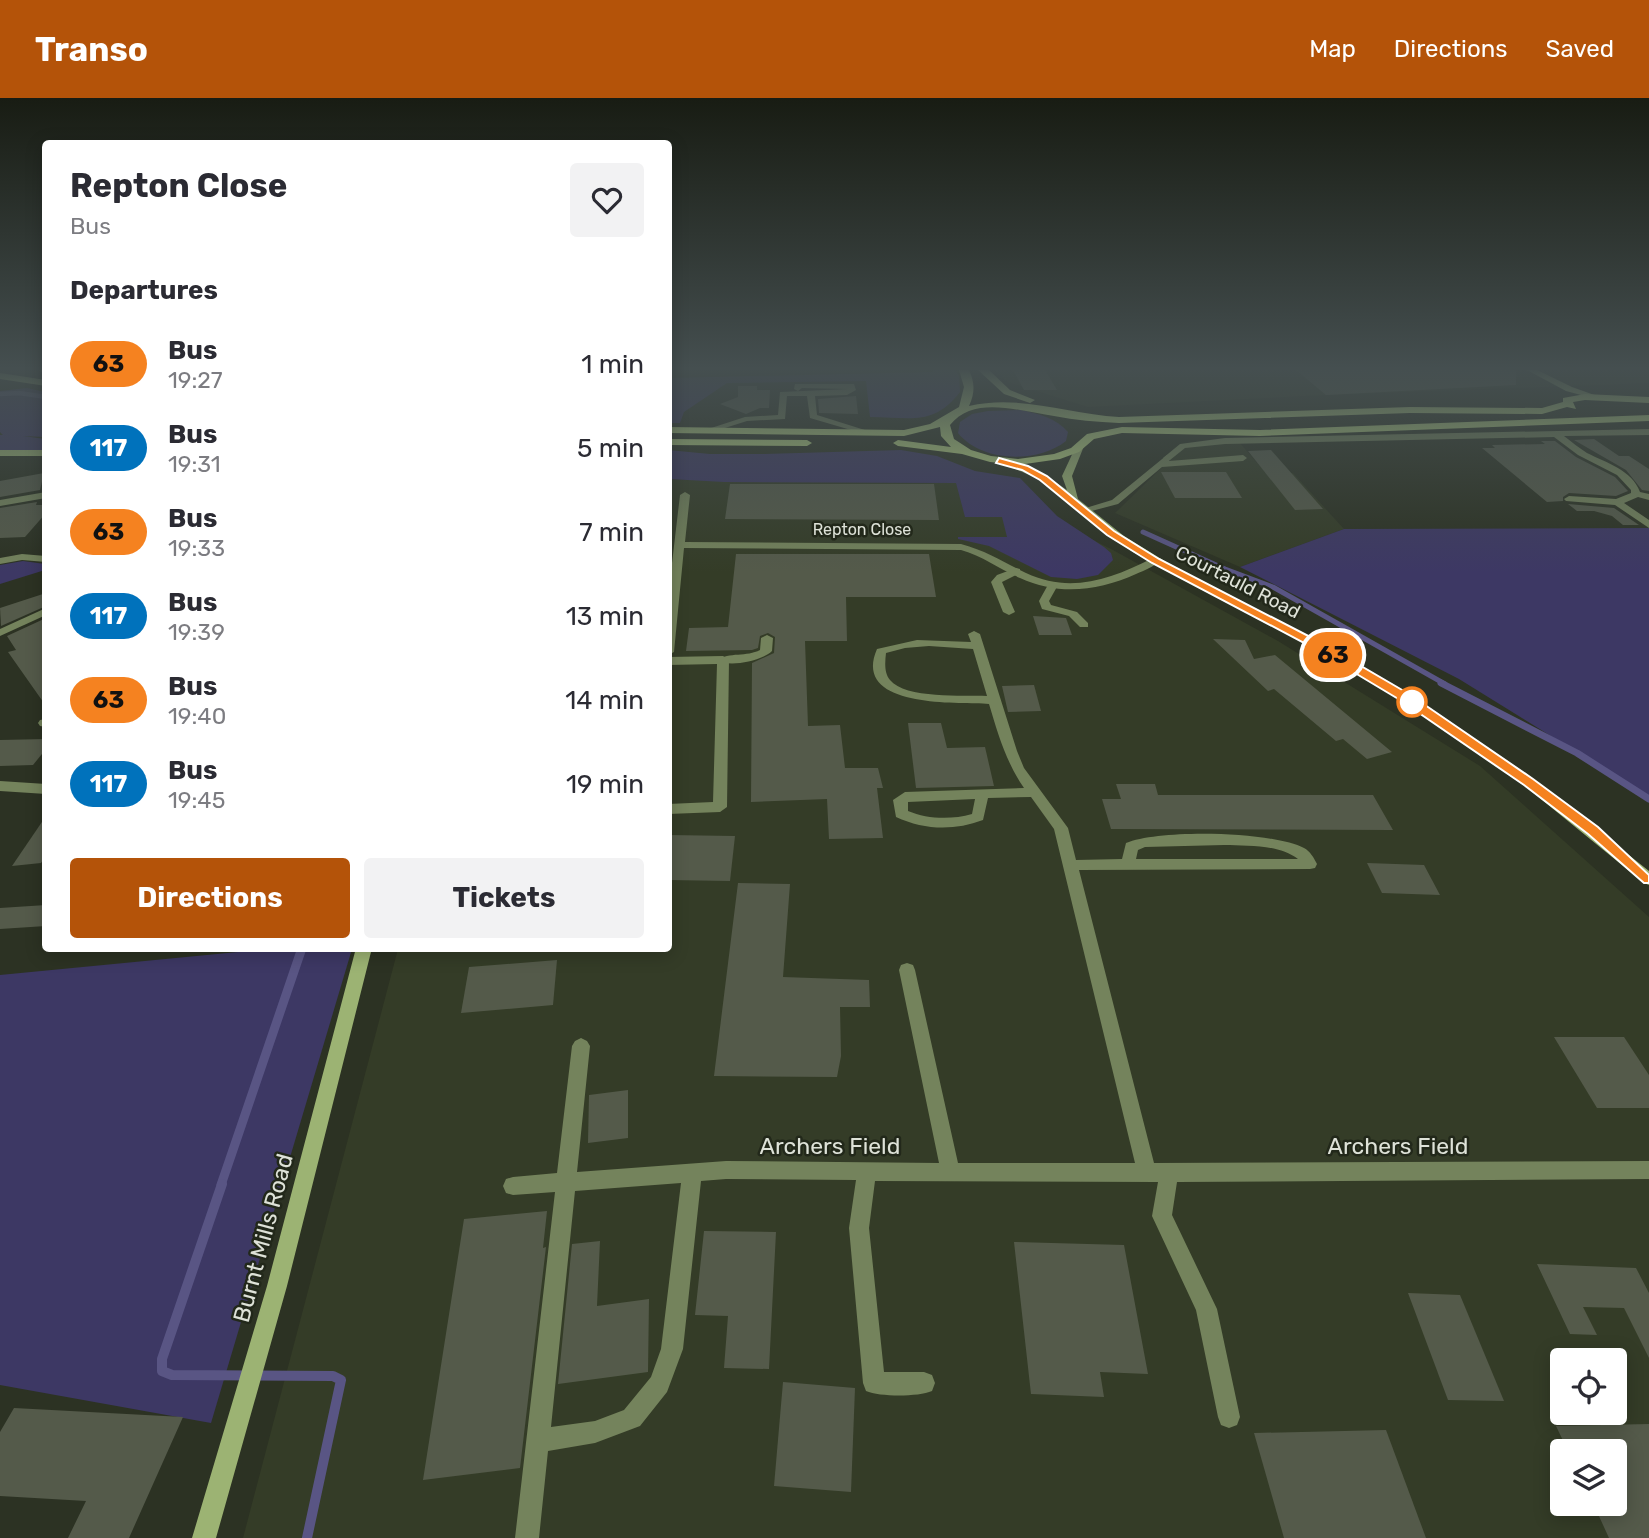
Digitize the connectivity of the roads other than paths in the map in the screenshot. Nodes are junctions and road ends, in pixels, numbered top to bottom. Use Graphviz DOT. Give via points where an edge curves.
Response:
graph roads {
  1 [pos="948,437"];
  2 [pos="1083,437"];
  3 [pos="1092,437"];
  4 [pos="1435,437"];
  5 [pos="1560,437"];
  6 [pos="672,442"];
  7 [pos="1080,446"];
  8 [pos="0,453"];
  9 [pos="42,453"];
  10 [pos="977,456"];
  11 [pos="1242,458"];
  12 [pos="999,461"];
  13 [pos="1164,461"];
  14 [pos="1635,493"];
  15 [pos="685,495"];
  16 [pos="42,496"];
  17 [pos="1649,497"];
  18 [pos="1569,499"];
  19 [pos="1617,502"];
  20 [pos="0,503"];
  21 [pos="1084,510"];
  22 [pos="1649,525"];
  23 [pos="680,545"];
  24 [pos="42,559"];
  25 [pos="0,561"];
  26 [pos="1155,561"];
  27 [pos="1016,572"];
  28 [pos="673,573"];
  29 [pos="1054,585"];
  30 [pos="1009,612"];
  31 [pos="42,613"];
  32 [pos="1084,625"];
  33 [pos="0,633"];
  34 [pos="767,638"];
  35 [pos="672,660"];
  36 [pos="723,660"];
  37 [pos="994,700"];
  38 [pos="0,786"];
  39 [pos="42,789"];
  40 [pos="1035,792"];
  41 [pos="982,796"];
  42 [pos="672,809"];
  43 [pos="1070,865"];
  44 [pos="1128,865"];
  45 [pos="1649,879"];
  46 [pos="363,952"];
  47 [pos="907,970"];
  48 [pos="581,1046"];
  49 [pos="1649,1170"];
  50 [pos="867,1171"];
  51 [pos="1146,1171"];
  52 [pos="1169,1171"];
  53 [pos="950,1172"];
  54 [pos="691,1173"];
  55 [pos="565,1182"];
  56 [pos="513,1186"];
  57 [pos="924,1383"];
  58 [pos="1229,1418"];
  59 [pos="537,1441"];
  60 [pos="204,1538"];
  61 [pos="527,1538"];
  1 -- 10 [label="main road"];
  2 -- 7 [label="main road"];
  3 -- 7 [label="main road"];
  4 -- 13 [label="street" via="1224,441 1183,446"];
  5 -- 14 [label="street" via="1621,474 1635,486"];
  6 -- 10 [label="main road" via="904,443"];
  7 -- 12 [label="main road" via="1056,457"];
  7 -- 21 [label="street, Courtauld Road" via="1067,482"];
  8 -- 9 [label="street"];
  10 -- 12 [label="main road"];
  11 -- 13 [label="street"];
  12 -- 21 [label="street, Courtauld Road" via="1035,473"];
  13 -- 21 [label="street" via="1115,502"];
  14 -- 17 [label="street"];
  14 -- 19 [label="street"];
  15 -- 23 [label="street"];
  16 -- 20 [label="street"];
  18 -- 19 [label="street"];
  19 -- 22 [label="street"];
  21 -- 26 [label="street, Courtauld Road"];
  23 -- 27 [label="street, Repton Close" via="961,547"];
  23 -- 28 [label="street"];
  24 -- 25 [label="street"];
  26 -- 29 [label="street, Repton Close" via="1115,581 1082,588"];
  26 -- 45 [label="street, Courtauld Road" via="1314,643 1405,697 1528,782"];
  27 -- 29 [label="street, Repton Close"];
  27 -- 30 [label="street" via="996,582"];
  29 -- 32 [label="street" via="1044,601 1046,607 1073,614"];
  31 -- 33 [label="street"];
  34 -- 36 [label="street" via="766,651 759,656"];
  35 -- 36 [label="street"];
  36 -- 42 [label="street" via="720,807"];
  37 -- 37 [label="street" via="976,640 902,643 881,651 879,668 886,685 905,694"];
  37 -- 40 [label="street" via="1018,769"];
  38 -- 39 [label="street"];
  40 -- 41 [label="street"];
  40 -- 43 [label="street" via="1060,828"];
  41 -- 41 [label="street" via="905,797 900,800 901,814 913,821 969,821 978,817"];
  43 -- 44 [label="street"];
  43 -- 51 [label="street"];
  44 -- 44 [label="street" via="1297,864 1310,864 1303,853 1282,845 1143,842 1131,847"];
  46 -- 60 [label="street, Burnt Mills Road" via="262,1340"];
  47 -- 53 [label="street"];
  48 -- 55 [label="street"];
  49 -- 52 [label="street, Archers Field"];
  50 -- 53 [label="street, Archers Field"];
  50 -- 54 [label="street, Archers Field"];
  50 -- 57 [label="street" via="859,1228 874,1383"];
  51 -- 52 [label="street, Archers Field"];
  51 -- 53 [label="street, Archers Field"];
  52 -- 58 [label="street" via="1162,1216 1206,1309"];
  54 -- 55 [label="street, Archers Field"];
  54 -- 59 [label="street" via="672,1349 659,1384 632,1418 595,1432"];
  55 -- 56 [label="street, Archers Field"];
  55 -- 59 [label="street"];
  59 -- 61 [label="street"];
}
